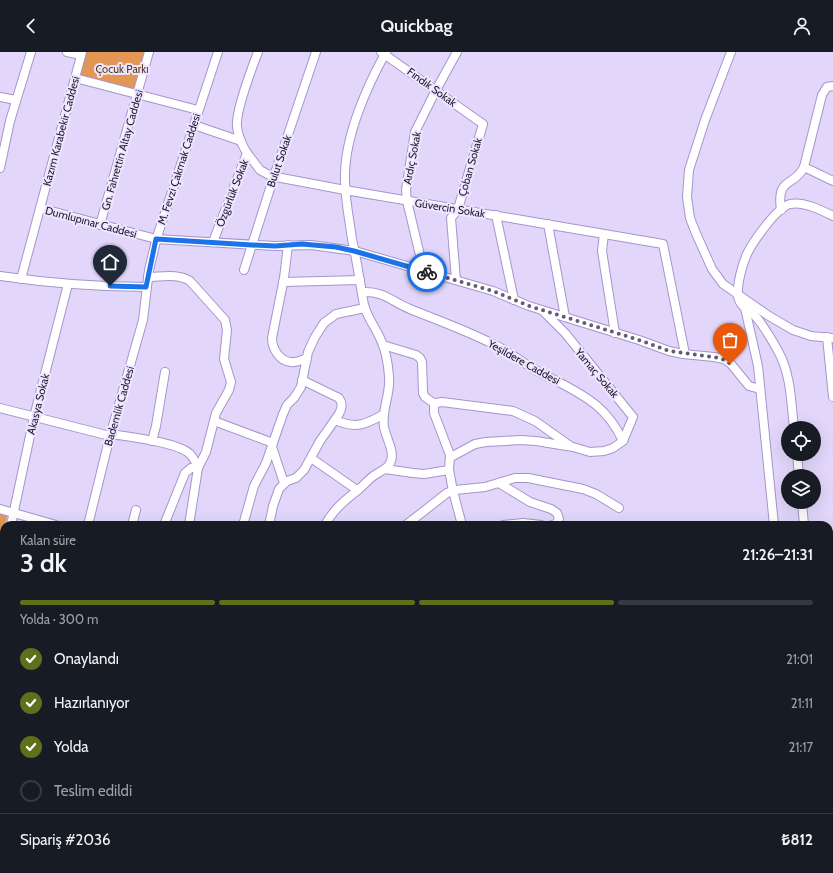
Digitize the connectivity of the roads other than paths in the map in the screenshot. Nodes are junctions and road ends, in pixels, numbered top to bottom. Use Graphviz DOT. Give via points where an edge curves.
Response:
graph roads {
  1 [pos="31,52"];
  2 [pos="67,52"];
  3 [pos="149,52"];
  4 [pos="218,52"];
  5 [pos="258,52"];
  6 [pos="316,52"];
  7 [pos="457,52"];
  8 [pos="731,52"];
  9 [pos="384,53"];
  10 [pos="81,54"];
  11 [pos="75,78"];
  12 [pos="833,86"];
  13 [pos="436,90"];
  14 [pos="137,94"];
  15 [pos="0,97"];
  16 [pos="16,100"];
  17 [pos="198,110"];
  18 [pos="483,124"];
  19 [pos="194,125"];
  20 [pos="241,141"];
  21 [pos="247,153"];
  22 [pos="804,167"];
  23 [pos="0,168"];
  24 [pos="274,176"];
  25 [pos="833,181"];
  26 [pos="345,190"];
  27 [pos="407,201"];
  28 [pos="40,208"];
  29 [pos="458,209"];
  30 [pos="781,210"];
  31 [pos="496,216"];
  32 [pos="833,216"];
  33 [pos="548,224"];
  34 [pos="100,225"];
  35 [pos="604,234"];
  36 [pos="156,239"];
  37 [pos="213,242"];
  38 [pos="252,245"];
  39 [pos="288,246"];
  40 [pos="354,251"];
  41 [pos="244,270"];
  42 [pos="424,272"];
  43 [pos="0,276"];
  44 [pos="148,277"];
  45 [pos="22,279"];
  46 [pos="360,280"];
  47 [pos="456,280"];
  48 [pos="283,282"];
  49 [pos="68,284"];
  50 [pos="146,287"];
  51 [pos="362,292"];
  52 [pos="738,294"];
  53 [pos="514,300"];
  54 [pos="365,308"];
  55 [pos="745,308"];
  56 [pos="542,310"];
  57 [pos="565,317"];
  58 [pos="615,333"];
  59 [pos="830,337"];
  60 [pos="383,345"];
  61 [pos="685,354"];
  62 [pos="307,358"];
  63 [pos="165,372"];
  64 [pos="302,380"];
  65 [pos="760,390"];
  66 [pos="833,397"];
  67 [pos="435,404"];
  68 [pos="0,408"];
  69 [pos="384,414"];
  70 [pos="34,417"];
  71 [pos="214,420"];
  72 [pos="335,420"];
  73 [pos="793,421"];
  74 [pos="110,435"];
  75 [pos="152,441"];
  76 [pos="623,441"];
  77 [pos="273,445"];
  78 [pos="573,447"];
  79 [pos="450,457"];
  80 [pos="311,458"];
  81 [pos="198,468"];
  82 [pos="385,469"];
  83 [pos="449,470"];
  84 [pos="284,483"];
  85 [pos="499,483"];
  86 [pos="357,490"];
  87 [pos="453,491"];
  88 [pos="619,508"];
  89 [pos="803,509"];
  90 [pos="0,510"];
  91 [pos="136,510"];
  92 [pos="13,513"];
  93 [pos="12,521"];
  94 [pos="42,521"];
  95 [pos="90,521"];
  96 [pos="133,521"];
  97 [pos="166,521"];
  98 [pos="190,521"];
  99 [pos="244,521"];
  100 [pos="270,521"];
  101 [pos="328,521"];
  102 [pos="411,521"];
  103 [pos="461,521"];
  104 [pos="558,521"];
  105 [pos="774,521"];
  106 [pos="804,521"];
  1 -- 16 [label="street"];
  2 -- 10 [label="street"];
  3 -- 14 [label="street, Gn. Fahrettin Altay Caddesi"];
  4 -- 17 [label="street, M. Fevzi Çakmak Caddesi"];
  5 -- 20 [label="street, Özgürlük Sokak" via="238,115 237,127"];
  6 -- 24 [label="street, Bulut Sokak"];
  7 -- 13 [label="street, Ardıç Sokak"];
  8 -- 52 [label="street" via="699,137 689,170 687,197 690,218 712,269 723,284"];
  9 -- 13 [label="street, Fındık Sokak"];
  9 -- 26 [label="street" via="351,135 346,162"];
  10 -- 11 [label="street, Kazım Karabekir Caddesi"];
  11 -- 14 [label="street"];
  11 -- 28 [label="street, Kazım Karabekir Caddesi"];
  12 -- 22 [label="street" via="827,87 822,95"];
  13 -- 18 [label="street, Fındık Sokak"];
  13 -- 27 [label="street, Ardıç Sokak" via="415,132 406,190"];
  14 -- 17 [label="street"];
  14 -- 34 [label="street, Gn. Fahrettin Altay Caddesi"];
  15 -- 16 [label="street"];
  16 -- 23 [label="street"];
  17 -- 19 [label="street, M. Fevzi Çakmak Caddesi"];
  18 -- 29 [label="street, Çoban Sokak"];
  19 -- 20 [label="street"];
  19 -- 36 [label="street, M. Fevzi Çakmak Caddesi"];
  20 -- 21 [label="street, Özgürlük Sokak"];
  21 -- 24 [label="street, Güvercin Sokak" via="260,170"];
  21 -- 37 [label="street, Özgürlük Sokak"];
  22 -- 25 [label="street"];
  22 -- 30 [label="street" via="782,190"];
  24 -- 26 [label="street, Güvercin Sokak"];
  24 -- 38 [label="street, Bulut Sokak"];
  26 -- 27 [label="street, Güvercin Sokak"];
  26 -- 40 [label="street"];
  27 -- 29 [label="street, Güvercin Sokak"];
  27 -- 42 [label="street, Ardıç Sokak"];
  28 -- 34 [label="street, Dumlupınar Caddesi"];
  28 -- 45 [label="street, Kazım Karabekir Caddesi"];
  29 -- 31 [label="street, Güvercin Sokak"];
  29 -- 47 [label="street, Çoban Sokak" via="451,218"];
  30 -- 32 [label="street" via="790,204 802,205"];
  30 -- 52 [label="street" via="752,246"];
  31 -- 33 [label="street, Güvercin Sokak"];
  31 -- 53 [label="street"];
  33 -- 35 [label="street, Güvercin Sokak"];
  33 -- 57 [label="street"];
  34 -- 36 [label="street, Dumlupınar Caddesi"];
  35 -- 58 [label="street" via="603,257"];
  35 -- 61 [label="street, Güvercin Sokak" via="663,244"];
  36 -- 37 [label="street, Dumlupınar Caddesi"];
  36 -- 44 [label="street, M. Fevzi Çakmak Caddesi"];
  37 -- 38 [label="street, Dumlupınar Caddesi"];
  38 -- 39 [label="street, Dumlupınar Caddesi"];
  38 -- 41 [label="street, Bulut Sokak"];
  39 -- 40 [label="street, Dumlupınar Caddesi" via="311,245"];
  39 -- 48 [label="street"];
  40 -- 42 [label="street, Dumlupınar Caddesi"];
  40 -- 46 [label="street"];
  42 -- 47 [label="street, Dumlupınar Caddesi"];
  43 -- 45 [label="street"];
  44 -- 50 [label="street, M. Fevzi Çakmak Caddesi"];
  44 -- 71 [label="street" via="184,277 226,320 223,355 231,386"];
  45 -- 49 [label="street"];
  46 -- 48 [label="street"];
  46 -- 51 [label="street"];
  47 -- 53 [label="street, Dumlupınar Caddesi"];
  48 -- 62 [label="street" via="272,338 273,347 288,362"];
  49 -- 50 [label="street"];
  49 -- 70 [label="street, Akasya Sokak"];
  50 -- 74 [label="street, Bademlik Caddesi" via="142,320"];
  51 -- 54 [label="street"];
  51 -- 76 [label="street, Yeşildere Caddesi" via="385,295 405,307 511,353 593,403 613,422"];
  52 -- 55 [label="street" via="740,303"];
  52 -- 59 [label="street" via="793,330 811,336"];
  53 -- 56 [label="street, Dumlupınar Caddesi"];
  54 -- 60 [label="street"];
  54 -- 62 [label="street" via="330,318 319,330"];
  55 -- 65 [label="street" via="756,354"];
  55 -- 73 [label="street" via="758,319 783,360 790,385"];
  56 -- 57 [label="street, Dumlupınar Caddesi"];
  56 -- 76 [label="street, Yamaç Sokak" via="565,333 634,417"];
  57 -- 58 [label="street, Dumlupınar Caddesi"];
  58 -- 61 [label="street, Dumlupınar Caddesi"];
  59 -- 66 [label="street"];
  60 -- 67 [label="street" via="420,358 423,393"];
  60 -- 69 [label="street" via="390,385"];
  61 -- 65 [label="street, Dumlupınar Caddesi" via="727,361 749,386"];
  62 -- 64 [label="street"];
  63 -- 75 [label="street"];
  64 -- 72 [label="street" via="339,398 342,405"];
  64 -- 77 [label="street" via="298,393 285,409"];
  65 -- 105 [label="street"];
  67 -- 78 [label="street" via="440,402 513,411 535,421"];
  67 -- 79 [label="street" via="435,414"];
  68 -- 70 [label="street"];
  69 -- 72 [label="street" via="369,423 356,426"];
  69 -- 82 [label="street" via="384,426 392,455"];
  70 -- 74 [label="street"];
  70 -- 92 [label="street, Akasya Sokak"];
  71 -- 77 [label="street"];
  71 -- 81 [label="street" via="206,452"];
  72 -- 80 [label="street"];
  74 -- 75 [label="street"];
  74 -- 95 [label="street, Bademlik Caddesi"];
  75 -- 81 [label="street" via="186,451 194,458"];
  76 -- 78 [label="street" via="613,448 596,452 585,452"];
  77 -- 84 [label="street"];
  77 -- 99 [label="street" via="264,469 255,482"];
  78 -- 79 [label="street" via="536,441 501,441 475,444"];
  79 -- 83 [label="street"];
  80 -- 84 [label="street" via="301,474"];
  80 -- 86 [label="street"];
  81 -- 97 [label="street" via="191,468 185,473"];
  81 -- 98 [label="street"];
  82 -- 83 [label="street" via="424,474"];
  82 -- 86 [label="street"];
  83 -- 87 [label="street"];
  84 -- 100 [label="street" via="276,495"];
  85 -- 87 [label="street" via="485,488"];
  85 -- 88 [label="street" via="521,478 568,485 596,494"];
  85 -- 104 [label="street" via="522,498 554,511 559,516"];
  86 -- 101 [label="street" via="338,506"];
  87 -- 102 [label="street" via="441,497"];
  87 -- 103 [label="street"];
  89 -- 106 [label="street"];
  90 -- 92 [label="street"];
  91 -- 96 [label="street"];
  92 -- 93 [label="street, Akasya Sokak"];
  92 -- 94 [label="street"];
}
